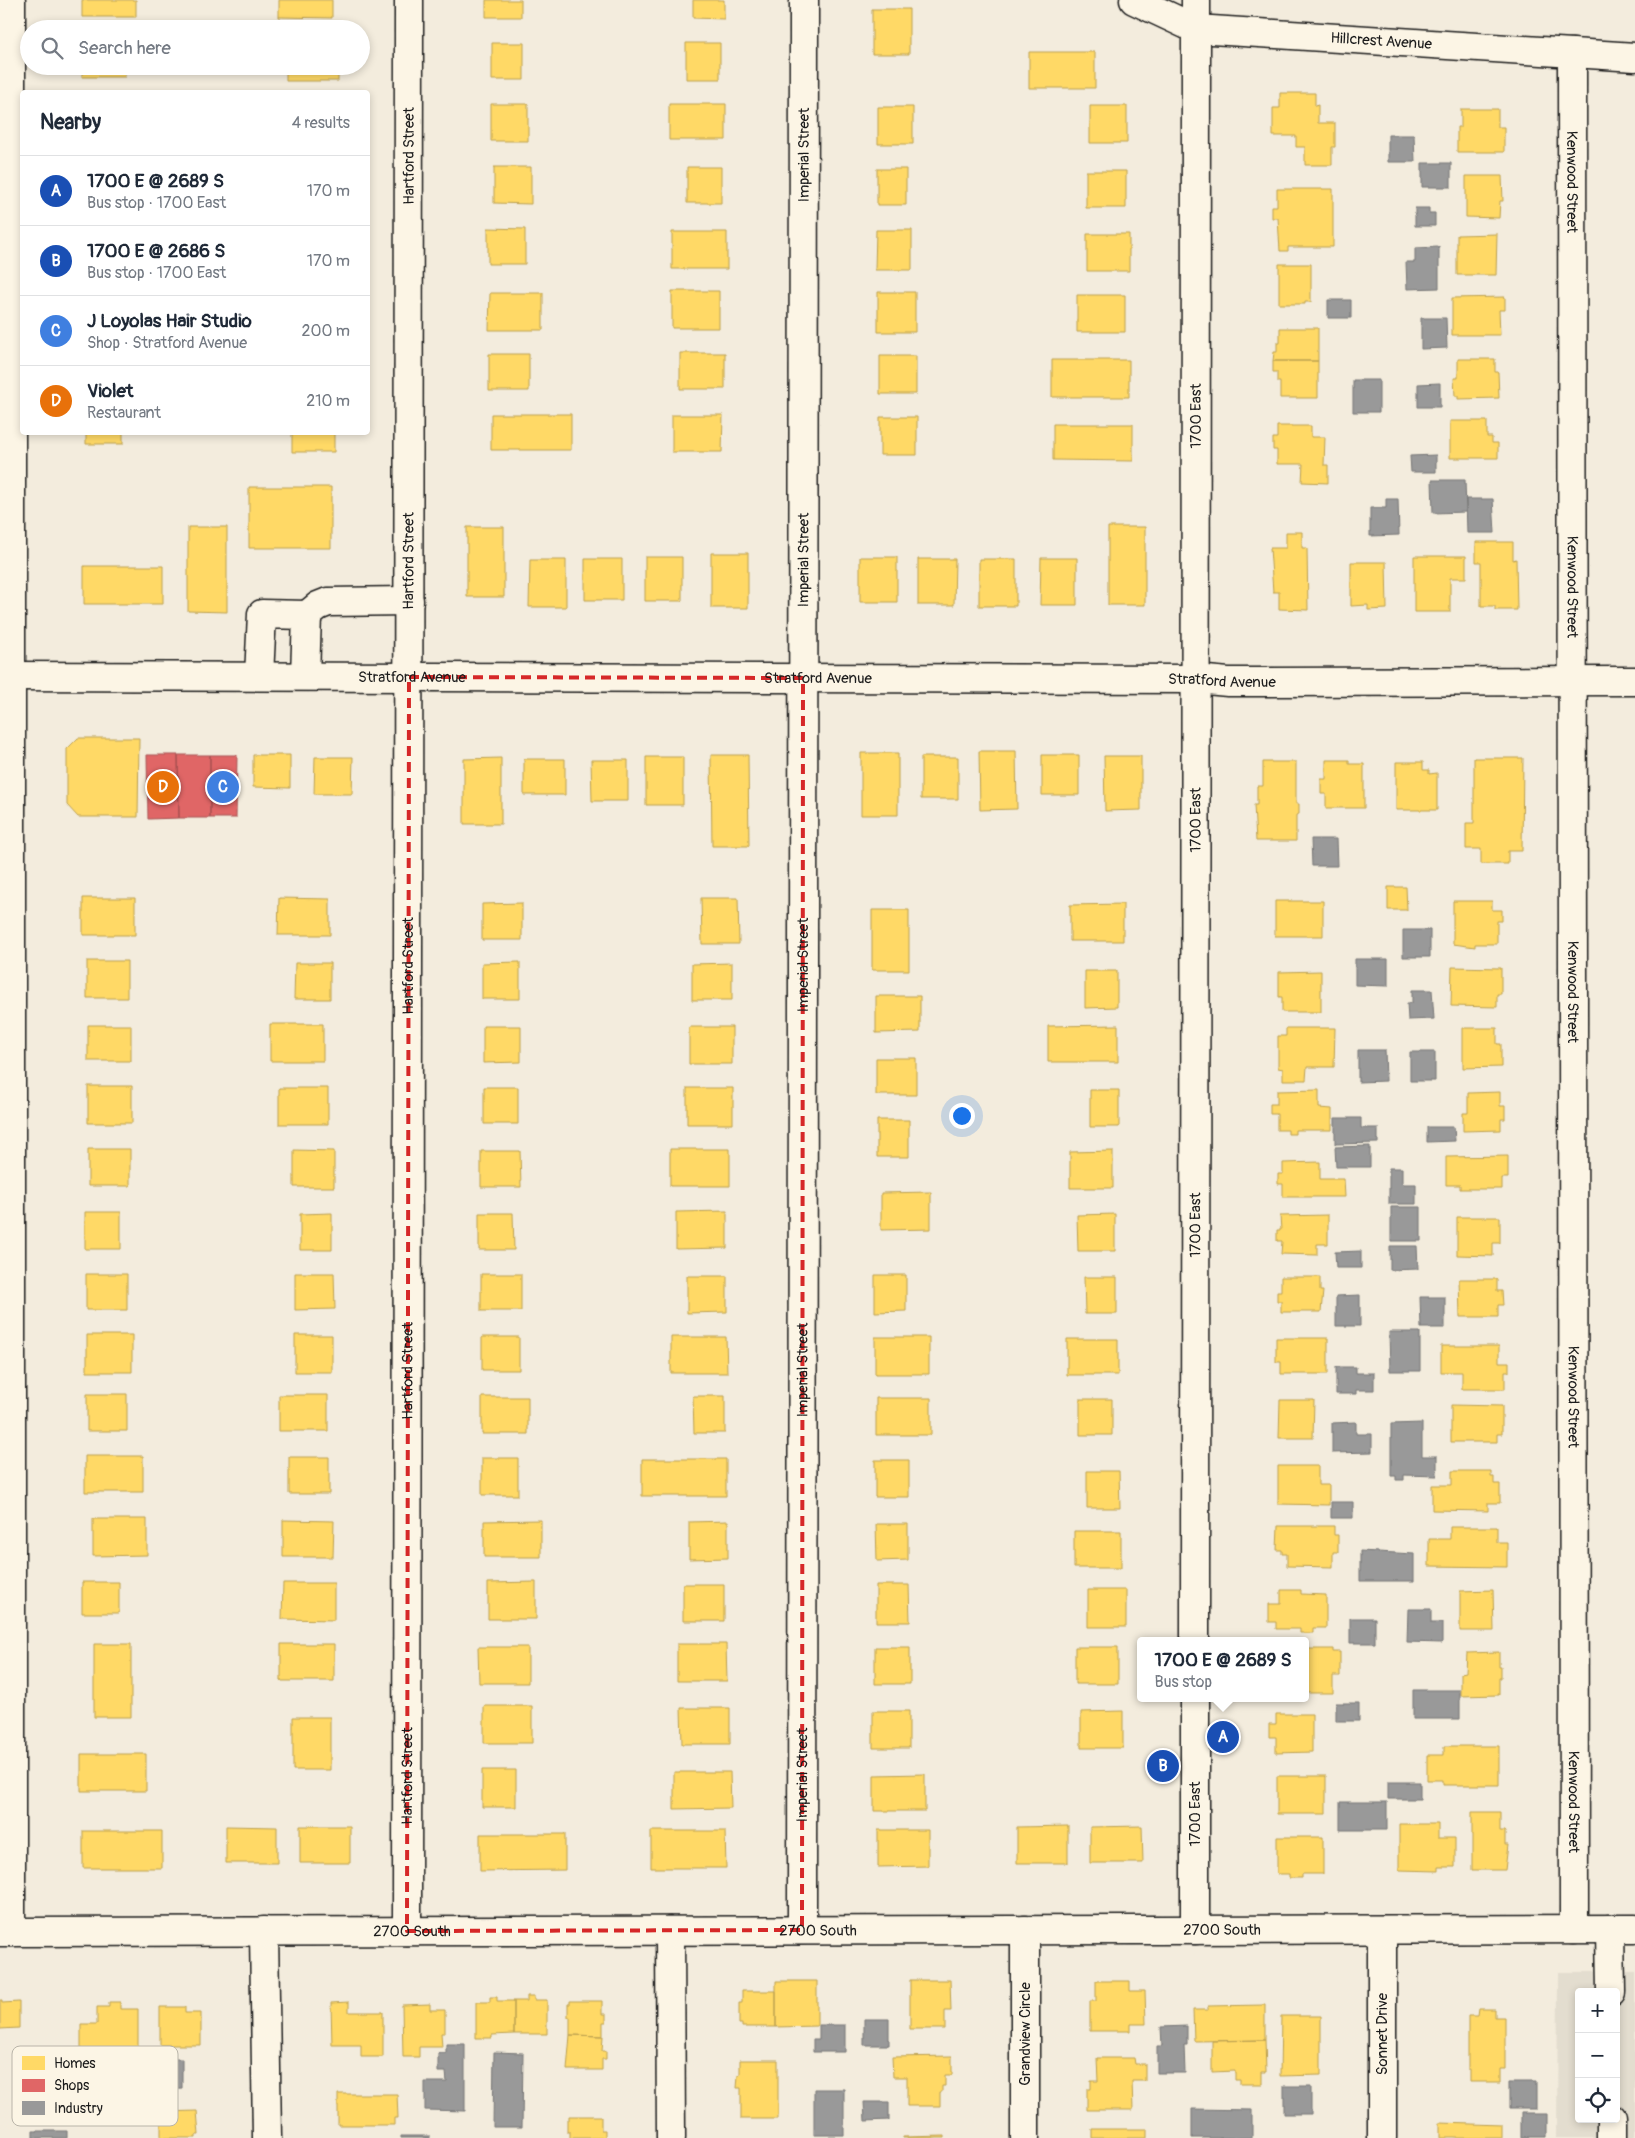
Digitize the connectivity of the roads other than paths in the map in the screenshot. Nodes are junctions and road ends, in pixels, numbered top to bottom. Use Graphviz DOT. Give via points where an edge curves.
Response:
graph roads {
  1 [pos="11,0"];
  2 [pos="409,0"];
  3 [pos="804,0"];
  4 [pos="1134,0"];
  5 [pos="1196,0"];
  6 [pos="1196,29"];
  7 [pos="1572,53"];
  8 [pos="1635,57"];
  9 [pos="409,601"];
  10 [pos="306,614"];
  11 [pos="6,676"];
  12 [pos="259,676"];
  13 [pos="305,676"];
  14 [pos="409,677"];
  15 [pos="803,678"];
  16 [pos="1196,679"];
  17 [pos="1572,680"];
  18 [pos="1635,681"];
  19 [pos="1195,1637"];
  20 [pos="1195,1702"];
  21 [pos="1574,1929"];
  22 [pos="1622,1929"];
  23 [pos="802,1930"];
  24 [pos="1025,1930"];
  25 [pos="1195,1930"];
  26 [pos="1382,1930"];
  27 [pos="264,1931"];
  28 [pos="407,1931"];
  29 [pos="670,1931"];
  30 [pos="6,1932"];
  31 [pos="1612,1988"];
  32 [pos="1612,2123"];
  33 [pos="267,2138"];
  34 [pos="671,2138"];
  35 [pos="1025,2138"];
  36 [pos="1382,2138"];
  37 [pos="1612,2138"];
  1 -- 11 [label="street"];
  2 -- 9 [label="street, Hartford Street"];
  3 -- 15 [label="street, Imperial Street"];
  4 -- 6 [label="street, Hillcrest Avenue"];
  5 -- 6 [label="street, 1700 East"];
  6 -- 7 [label="street, Hillcrest Avenue"];
  6 -- 16 [label="street, 1700 East"];
  7 -- 8 [label="street, Hillcrest Avenue"];
  7 -- 17 [label="street, Kenwood Street"];
  9 -- 10 [label="street" via="328,602"];
  9 -- 14 [label="street, Hartford Street"];
  10 -- 12 [label="street" via="262,614"];
  10 -- 13 [label="street"];
  11 -- 12 [label="street, Stratford Avenue"];
  11 -- 30 [label="street"];
  12 -- 13 [label="street, Stratford Avenue"];
  13 -- 14 [label="street, Stratford Avenue"];
  14 -- 15 [label="street, Stratford Avenue"];
  14 -- 28 [label="street, Hartford Street"];
  15 -- 16 [label="street, Stratford Avenue"];
  15 -- 23 [label="street, Imperial Street"];
  16 -- 17 [label="street, Stratford Avenue" via="1228,682"];
  16 -- 19 [label="street, 1700 East"];
  17 -- 18 [label="street, Stratford Avenue"];
  17 -- 21 [label="street, Kenwood Street"];
  20 -- 25 [label="street, 1700 East"];
  21 -- 22 [label="street, 2700 South"];
  21 -- 26 [label="street, 2700 South"];
  22 -- 31 [label="street"];
  23 -- 24 [label="street, 2700 South"];
  23 -- 29 [label="street, 2700 South"];
  24 -- 25 [label="street, 2700 South"];
  24 -- 35 [label="street, Grandview Circle"];
  25 -- 26 [label="street, 2700 South"];
  26 -- 36 [label="street, Sonnet Drive"];
  27 -- 28 [label="street, 2700 South"];
  27 -- 30 [label="street, 2700 South"];
  27 -- 33 [label="street"];
  28 -- 29 [label="street, 2700 South"];
  29 -- 34 [label="street"];
  32 -- 37 [label="street"];
}
